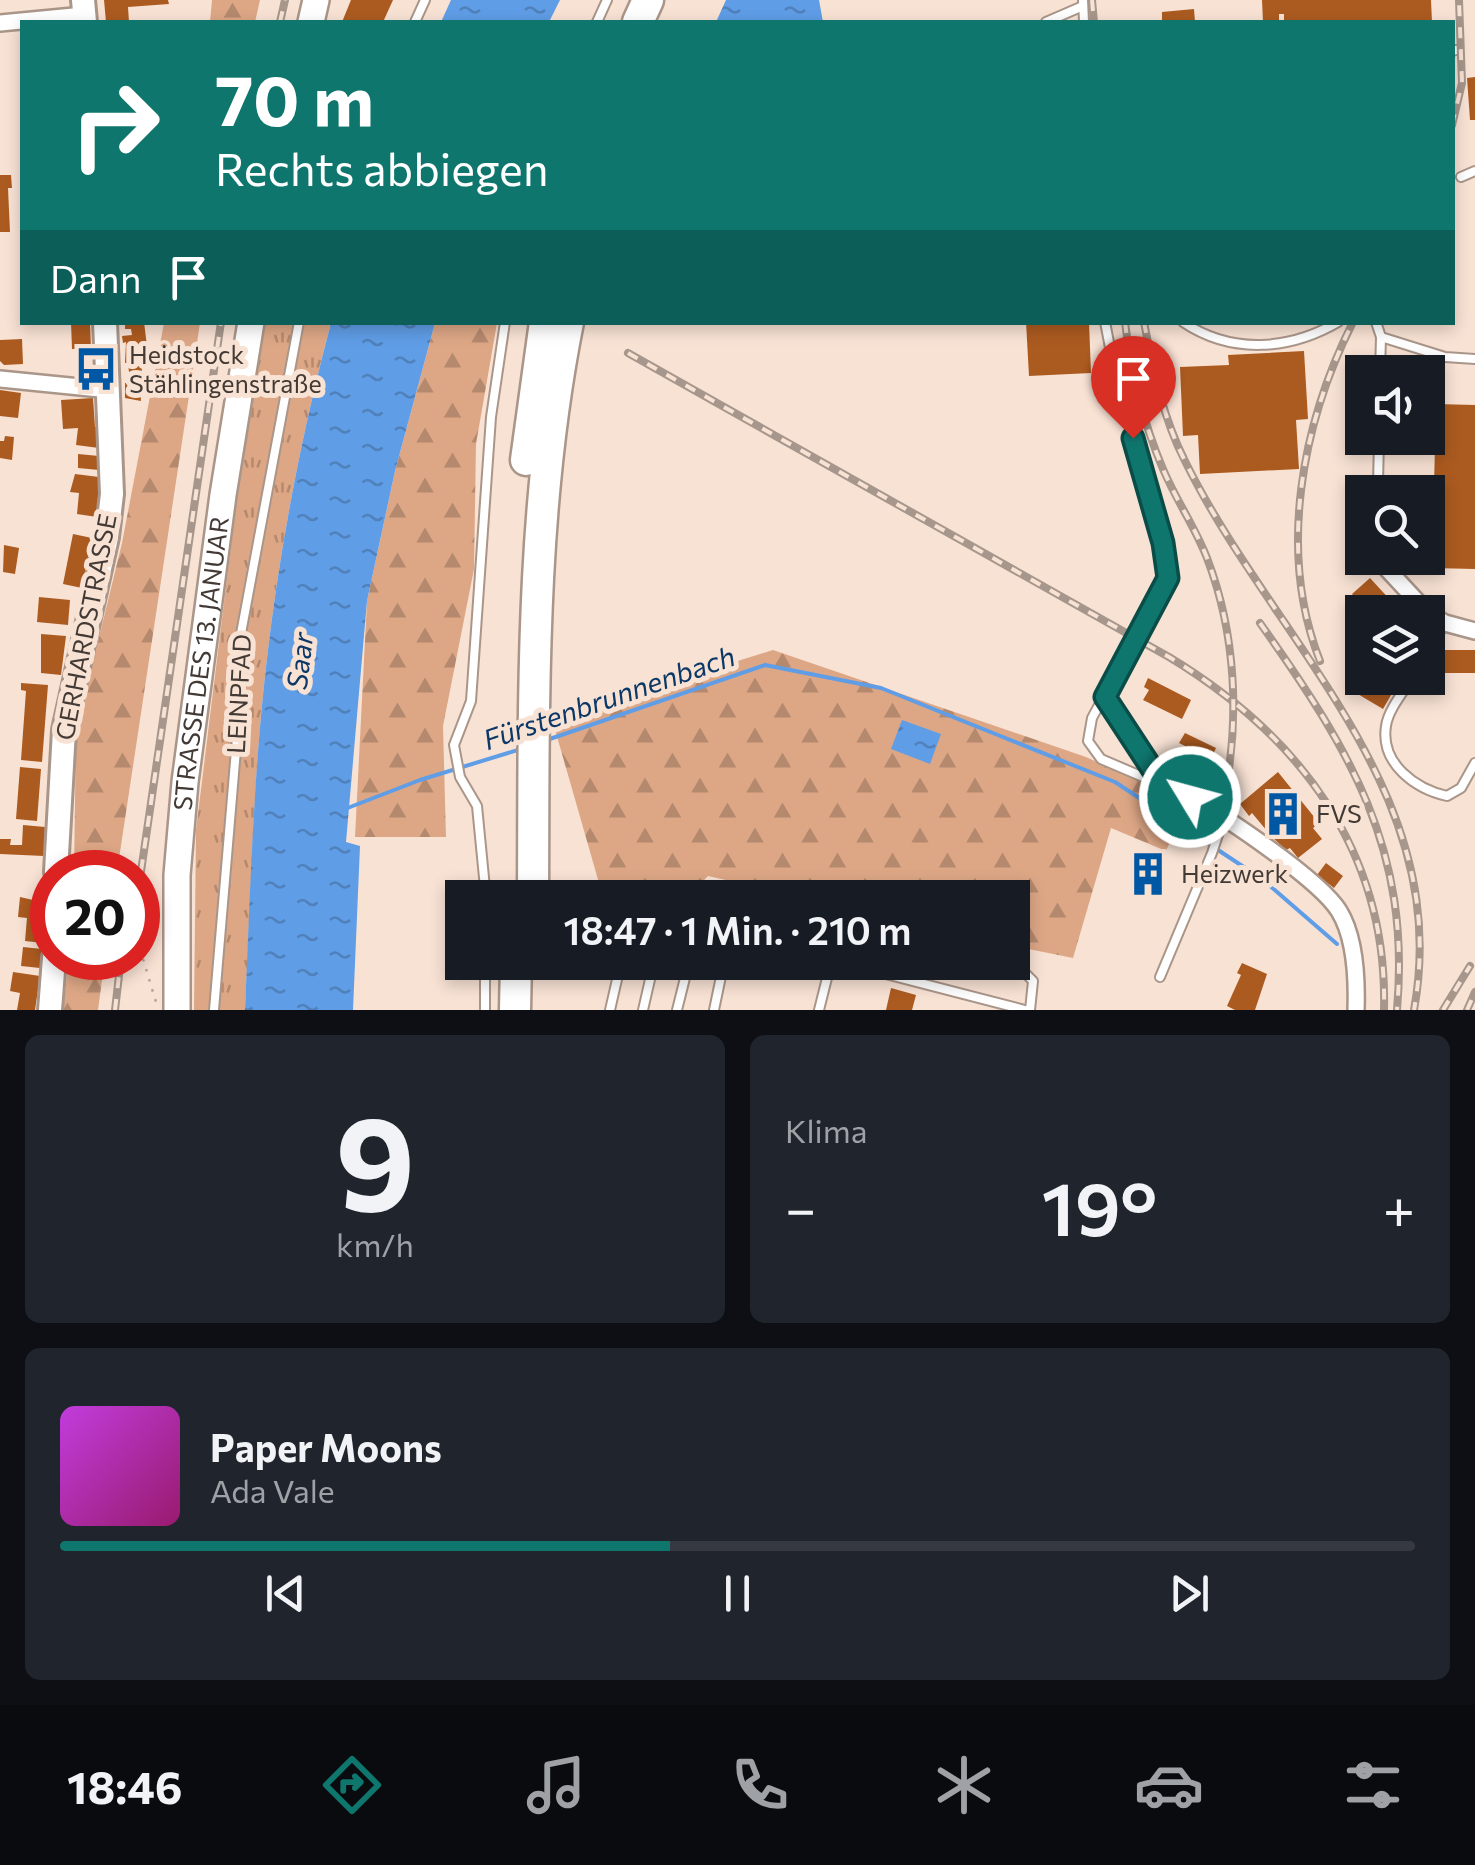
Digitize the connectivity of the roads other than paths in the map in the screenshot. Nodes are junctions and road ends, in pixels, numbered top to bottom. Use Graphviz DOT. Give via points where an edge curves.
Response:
graph roads {
  1 [pos="1083,3"];
  2 [pos="84,13"];
  3 [pos="1050,20"];
  4 [pos="0,22"];
  5 [pos="1475,172"];
  6 [pos="1461,177"];
  7 [pos="106,325"];
  8 [pos="251,325"];
  9 [pos="298,325"];
  10 [pos="505,325"];
  11 [pos="545,325"];
  12 [pos="567,325"];
  13 [pos="1105,325"];
  14 [pos="1190,325"];
  15 [pos="1332,325"];
  16 [pos="1377,325"];
  17 [pos="1381,337"];
  18 [pos="1380,355"];
  19 [pos="1475,360"];
  20 [pos="0,379"];
  21 [pos="110,390"];
  22 [pos="1393,575"];
  23 [pos="1411,595"];
  24 [pos="1445,622"];
  25 [pos="1475,631"];
  26 [pos="1402,695"];
  27 [pos="1105,697"];
  28 [pos="525,730"];
  29 [pos="1475,764"];
  30 [pos="525,765"];
  31 [pos="1162,784"];
  32 [pos="1190,797"];
  33 [pos="1219,813"];
  34 [pos="57,850"];
  35 [pos="484,880"];
  36 [pos="517,880"];
  37 [pos="533,880"];
  38 [pos="1160,977"];
  39 [pos="1030,978"];
  40 [pos="52,980"];
  41 [pos="486,980"];
  42 [pos="516,980"];
  43 [pos="533,980"];
  44 [pos="617,980"];
  45 [pos="650,980"];
  46 [pos="684,980"];
  47 [pos="720,980"];
  48 [pos="826,980"];
  49 [pos="910,980"];
  50 [pos="50,1010"];
  51 [pos="177,1010"];
  52 [pos="214,1010"];
  53 [pos="485,1010"];
  54 [pos="516,1010"];
  55 [pos="533,1010"];
  56 [pos="610,1010"];
  57 [pos="643,1010"];
  58 [pos="677,1010"];
  59 [pos="714,1010"];
  60 [pos="819,1010"];
  61 [pos="1028,1010"];
  62 [pos="1356,1010"];
  1 -- 3 [label="lane"];
  2 -- 4 [label="street"];
  5 -- 6 [label="lane"];
  7 -- 21 [label="street, GERHARDSTRASSE"];
  8 -- 51 [label="main road, STRASSE DES 13. JANUAR" via="185,782"];
  9 -- 52 [label="lane, LEINPFAD" via="237,654 237,738"];
  10 -- 35 [label="lane" via="491,417 471,701 454,745 460,778 477,806"];
  11 -- 28 [label="highway" via="524,486"];
  12 -- 28 [label="highway" via="542,507"];
  13 -- 27 [label="lane" via="1168,578"];
  14 -- 15 [label="lane" via="1232,342 1280,346"];
  16 -- 17 [label="lane"];
  17 -- 18 [label="lane"];
  17 -- 19 [label="lane"];
  20 -- 21 [label="street"];
  21 -- 34 [label="street, GERHARDSTRASSE" via="112,494 64,730"];
  22 -- 23 [label="street"];
  24 -- 25 [label="street"];
  26 -- 29 [label="lane" via="1386,723 1386,743 1404,774 1426,791 1447,796 1461,788"];
  27 -- 31 [label="lane"];
  27 -- 31 [label="lane" via="1088,742 1102,759"];
  28 -- 30 [label="highway"];
  30 -- 36 [label="highway"];
  30 -- 37 [label="highway"];
  31 -- 32 [label="lane"];
  32 -- 33 [label="street"];
  33 -- 38 [label="lane" via="1212,853"];
  33 -- 62 [label="street" via="1338,910 1350,944"];
  39 -- 61 [label="lane"];
  40 -- 50 [label="street"];
  41 -- 53 [label="lane"];
  42 -- 54 [label="highway"];
  43 -- 55 [label="highway"];
  44 -- 56 [label="lane"];
  45 -- 57 [label="lane"];
  46 -- 58 [label="lane"];
  47 -- 59 [label="lane"];
  48 -- 60 [label="lane"];
  49 -- 61 [label="lane"];
}
